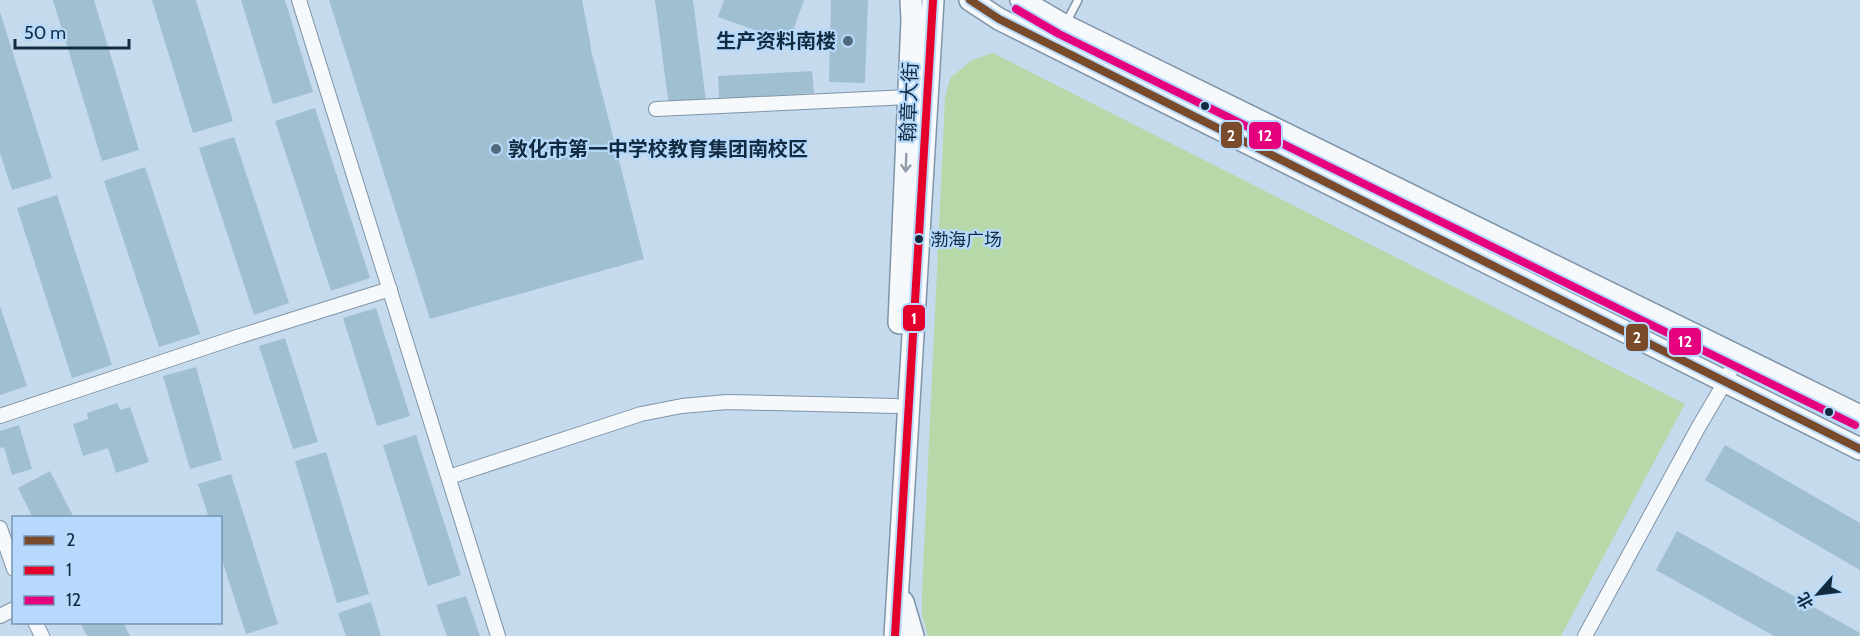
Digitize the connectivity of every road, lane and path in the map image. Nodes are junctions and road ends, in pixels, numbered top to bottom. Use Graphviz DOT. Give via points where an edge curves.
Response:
graph roads {
  1 [pos="299,0"];
  2 [pos="911,0"];
  3 [pos="933,0"];
  4 [pos="970,0"];
  5 [pos="1021,0"];
  6 [pos="1078,0"];
  7 [pos="1064,25"];
  8 [pos="909,97"];
  9 [pos="656,109"];
  10 [pos="390,289"];
  11 [pos="1737,357"];
  12 [pos="1725,382"];
  13 [pos="896,406"];
  14 [pos="0,416"];
  15 [pos="1860,417"];
  16 [pos="1860,449"];
  17 [pos="448,477"];
  18 [pos="0,528"];
  19 [pos="12,563"];
  20 [pos="898,583"];
  21 [pos="498,636"];
  22 [pos="884,636"];
  23 [pos="895,636"];
  24 [pos="913,636"];
  25 [pos="1585,636"];
  1 -- 10 [label="street"];
  2 -- 8 [label="main road, 翰章大街"];
  3 -- 20 [label="main road, 翰章大街"];
  4 -- 12 [label="main road" via="1010,24"];
  5 -- 7 [label="main road"];
  6 -- 7 [label="lane"];
  7 -- 11 [label="main road"];
  8 -- 9 [label="street"];
  8 -- 13 [label="main road, 翰章大街, one-way"];
  10 -- 14 [label="street"];
  10 -- 17 [label="street"];
  11 -- 12 [label="street"];
  11 -- 15 [label="main road"];
  12 -- 16 [label="main road"];
  12 -- 25 [label="street"];
  13 -- 17 [label="street" via="727,402 682,406 640,414"];
  13 -- 22 [label="main road, 翰章大街"];
  17 -- 21 [label="street"];
  18 -- 19 [label="street"];
  20 -- 23 [label="main road, 翰章大街"];
  20 -- 24 [label="main road"];
}
